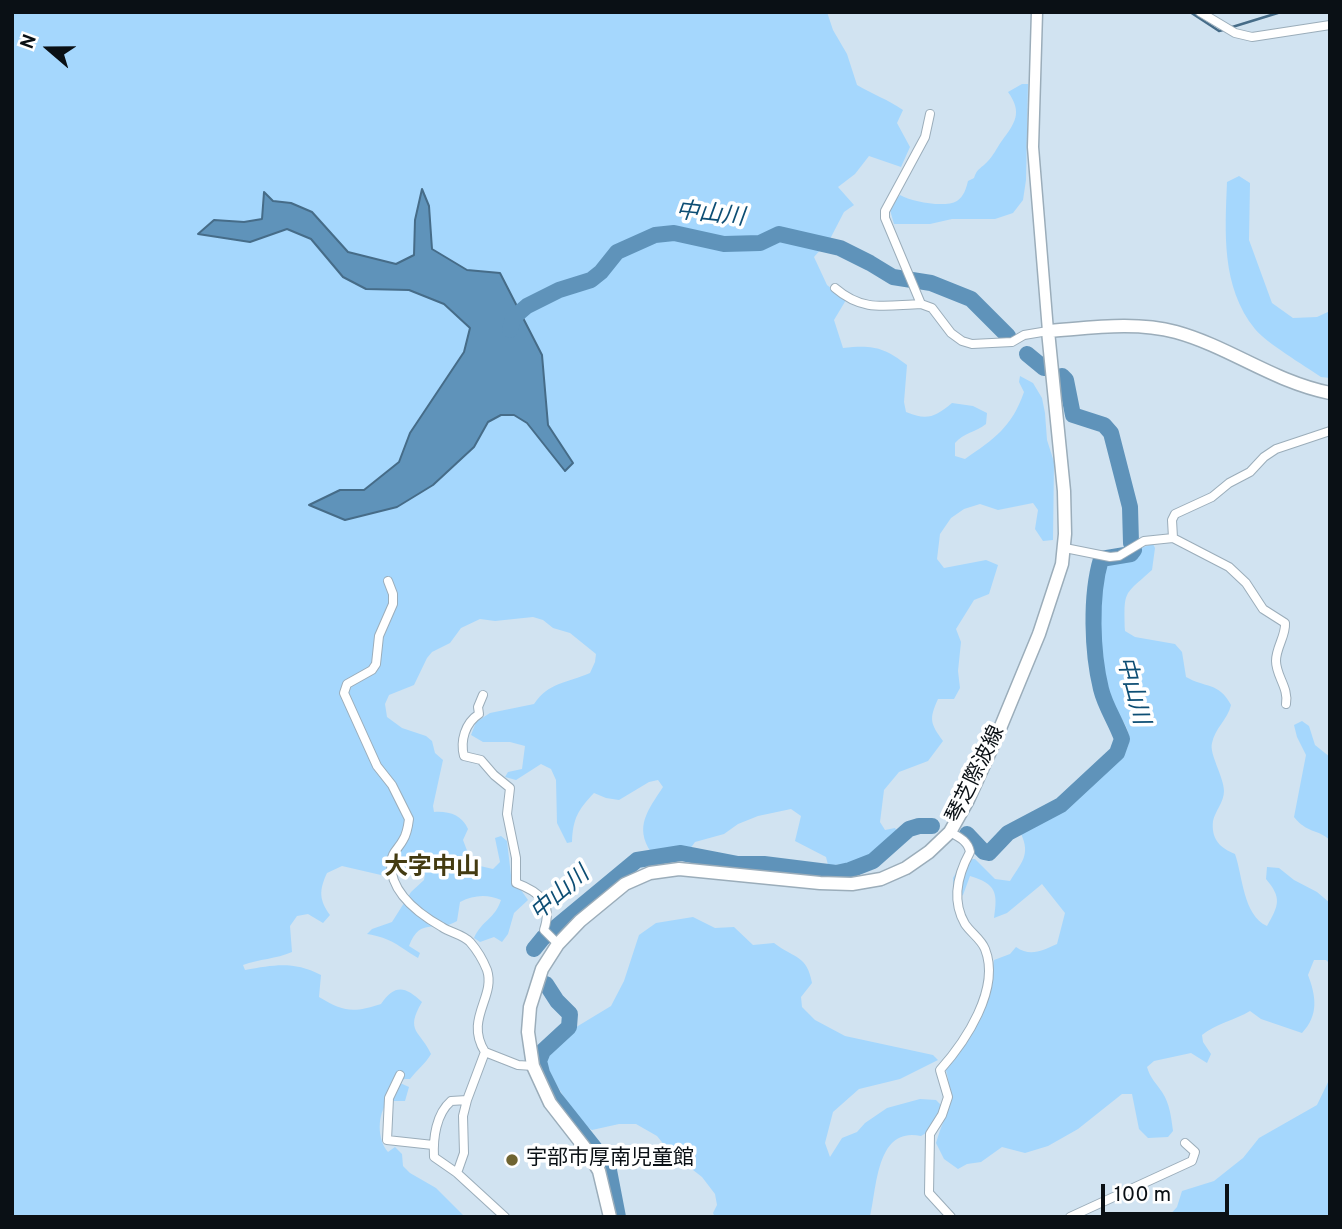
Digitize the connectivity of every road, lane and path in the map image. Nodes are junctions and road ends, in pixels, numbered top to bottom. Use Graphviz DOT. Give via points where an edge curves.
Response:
graph roads {
  1 [pos="1037,12"];
  2 [pos="1200,12"];
  3 [pos="1330,25"];
  4 [pos="930,114"];
  5 [pos="835,288"];
  6 [pos="921,304"];
  7 [pos="1048,331"];
  8 [pos="1330,393"];
  9 [pos="1330,431"];
  10 [pos="1172,538"];
  11 [pos="1065,548"];
  12 [pos="388,581"];
  13 [pos="483,695"];
  14 [pos="1286,704"];
  15 [pos="950,831"];
  16 [pos="558,944"];
  17 [pos="485,1052"];
  18 [pos="533,1066"];
  19 [pos="400,1074"];
  20 [pos="467,1100"];
  21 [pos="1185,1143"];
  22 [pos="433,1145"];
  23 [pos="457,1173"];
  24 [pos="505,1217"];
  25 [pos="610,1217"];
  26 [pos="951,1217"];
  27 [pos="1070,1217"];
  1 -- 7 [label="street" via="1033,147"];
  2 -- 3 [label="street" via="1235,33 1252,37"];
  4 -- 6 [label="street" via="925,137 885,211"];
  5 -- 6 [label="street" via="872,307"];
  6 -- 7 [label="street" via="932,308 951,333 972,344 1012,342"];
  7 -- 8 [label="main road" via="1134,326 1165,329 1297,385"];
  7 -- 11 [label="main road, 琴芝際波線"];
  9 -- 10 [label="street" via="1276,449 1212,497 1175,514"];
  10 -- 11 [label="street" via="1144,541 1110,557"];
  10 -- 14 [label="street" via="1229,567 1263,609 1285,623 1276,662"];
  11 -- 15 [label="main road, 琴芝際波線" via="1024,672 979,778"];
  12 -- 17 [label="street" via="393,604 379,636 376,664 347,684 344,693 377,766 409,820 390,861 394,880 414,910 469,941 487,971 489,984 481,1004 478,1037"];
  13 -- 16 [label="street" via="479,714 467,726 462,751 464,756 485,763 510,788 506,814 516,858 516,883 536,890 547,913 544,930"];
  15 -- 16 [label="main road, 琴芝際波線" via="906,868 852,884 705,870 650,873 618,889"];
  15 -- 26 [label="street" via="971,852 956,887 965,924 983,944 990,969 978,1014 940,1070 947,1106 930,1133 929,1193"];
  16 -- 18 [label="main road, 琴芝際波線" via="542,969 530,1007"];
  17 -- 18 [label="street"];
  17 -- 20 [label="street"];
  18 -- 25 [label="main road, 琴芝際波線" via="550,1103 599,1171"];
  19 -- 22 [label="street" via="389,1098 387,1140"];
  20 -- 22 [label="street" via="445,1106"];
  20 -- 23 [label="street" via="464,1153"];
  21 -- 27 [label="street" via="1195,1152 1192,1161"];
  22 -- 23 [label="street" via="434,1157"];
  23 -- 24 [label="street"];
}
